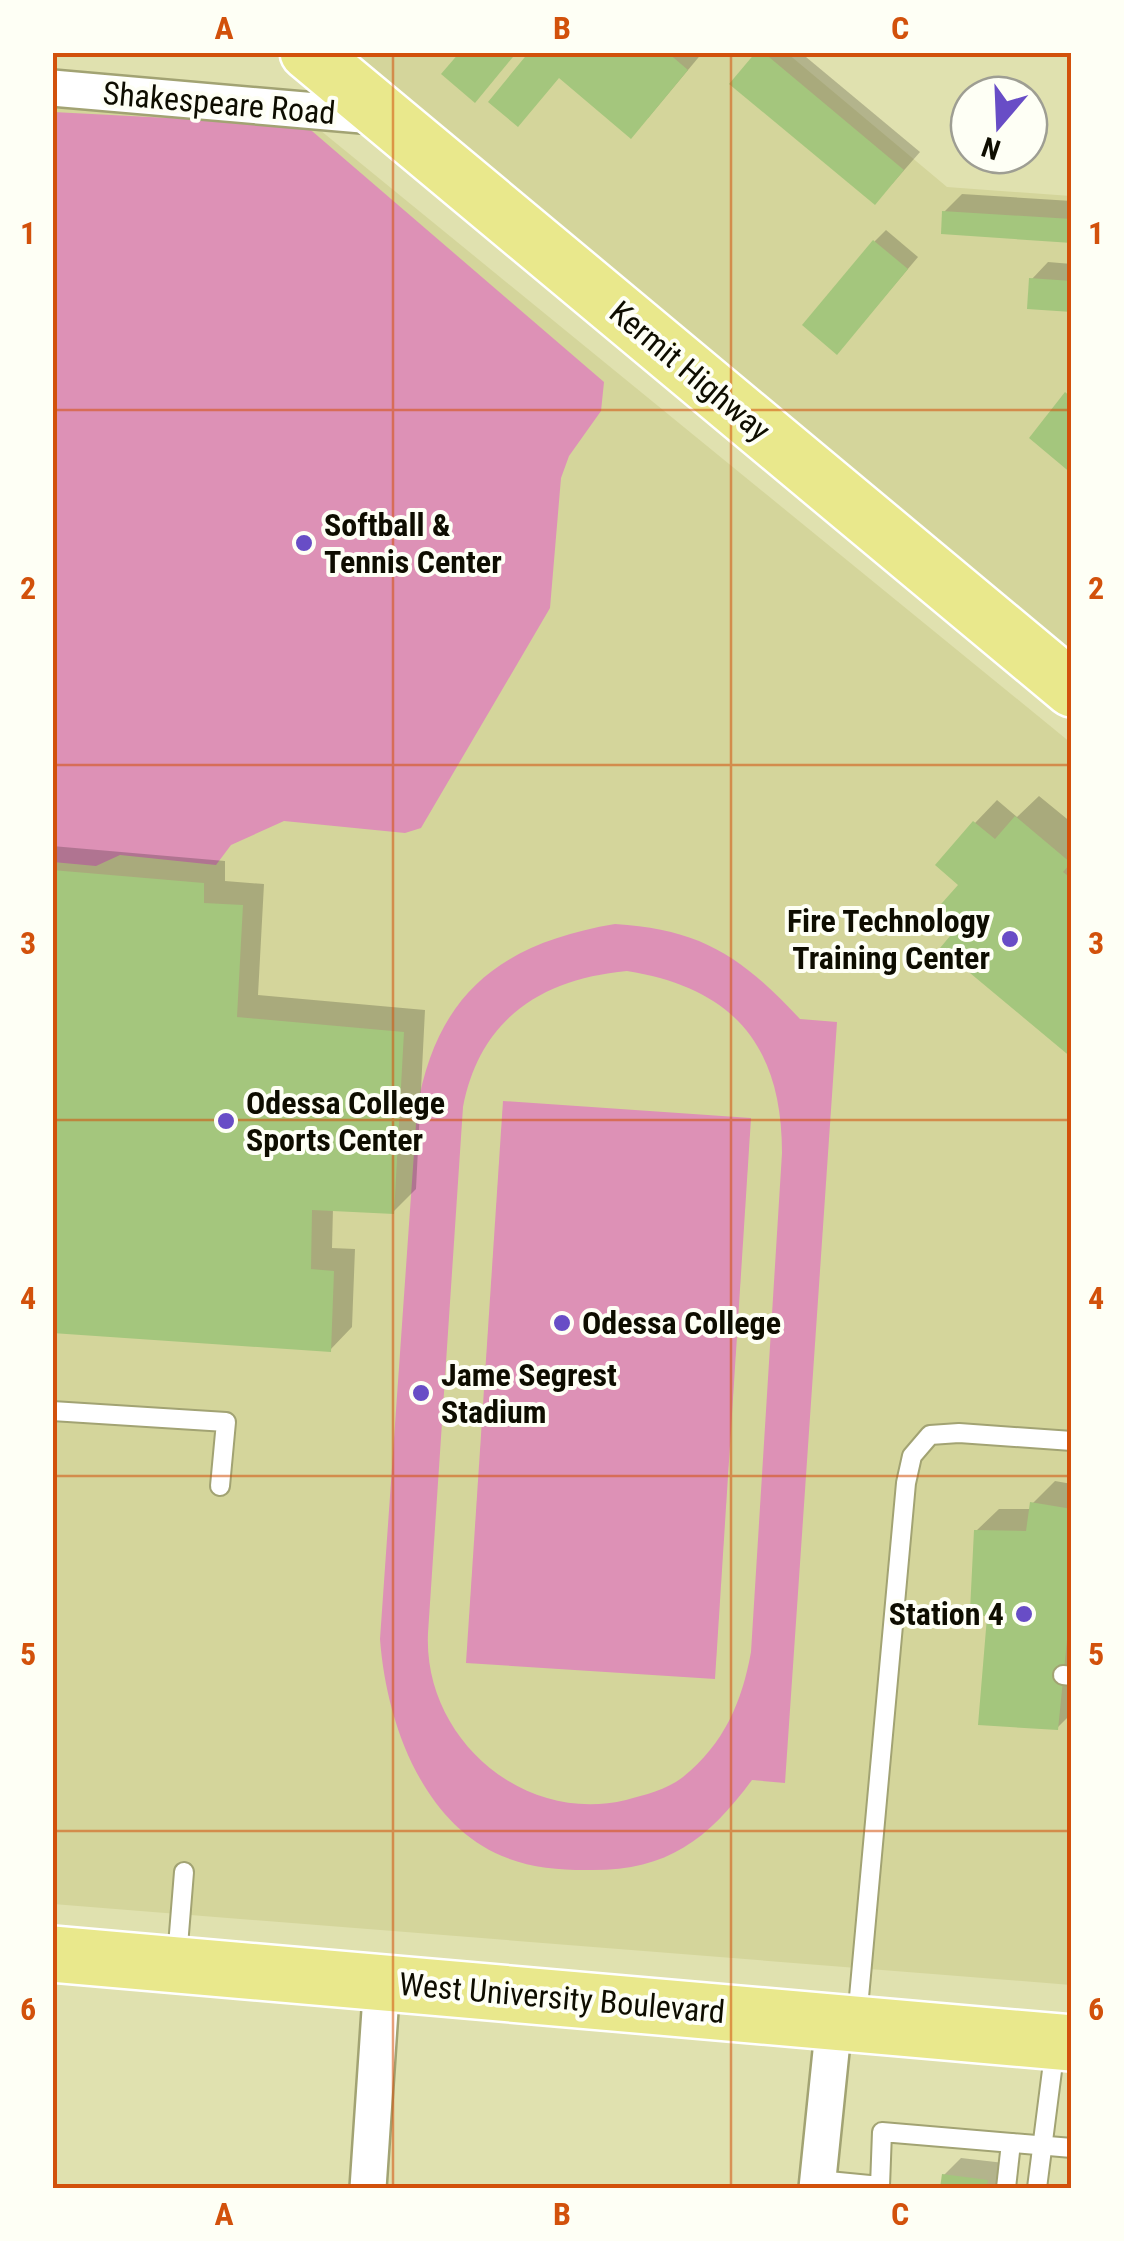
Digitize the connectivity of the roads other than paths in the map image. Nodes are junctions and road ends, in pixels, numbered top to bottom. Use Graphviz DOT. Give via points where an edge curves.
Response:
graph roads {
  1 [pos="308,52"];
  2 [pos="52,88"];
  3 [pos="385,117"];
  4 [pos="1072,689"];
  5 [pos="52,1411"];
  6 [pos="1072,1441"];
  7 [pos="220,1486"];
  8 [pos="184,1872"];
  9 [pos="52,1954"];
  10 [pos="176,1964"];
  11 [pos="382,1981"];
  12 [pos="845,2023"];
  13 [pos="1064,2042"];
  14 [pos="1011,2143"];
  15 [pos="1042,2146"];
  16 [pos="1072,2148"];
  17 [pos="818,2184"];
  18 [pos="880,2187"];
  19 [pos="368,2188"];
  20 [pos="1006,2188"];
  21 [pos="1036,2188"];
  1 -- 3 [label="main road, Kermit Highway"];
  2 -- 3 [label="street, Shakespeare Road"];
  3 -- 4 [label="main road, Kermit Highway"];
  5 -- 7 [label="lane" via="226,1422"];
  6 -- 12 [label="lane" via="930,1435 912,1456"];
  8 -- 10 [label="lane"];
  9 -- 10 [label="main road, West University Boulevard"];
  10 -- 11 [label="main road, West University Boulevard"];
  11 -- 12 [label="main road, West University Boulevard"];
  11 -- 19 [label="street"];
  12 -- 13 [label="main road, West University Boulevard"];
  12 -- 17 [label="street"];
  13 -- 15 [label="lane"];
  14 -- 15 [label="lane"];
  14 -- 18 [label="lane" via="882,2132"];
  14 -- 20 [label="lane"];
  15 -- 16 [label="lane"];
  15 -- 21 [label="lane"];
  17 -- 18 [label="lane"];
}
